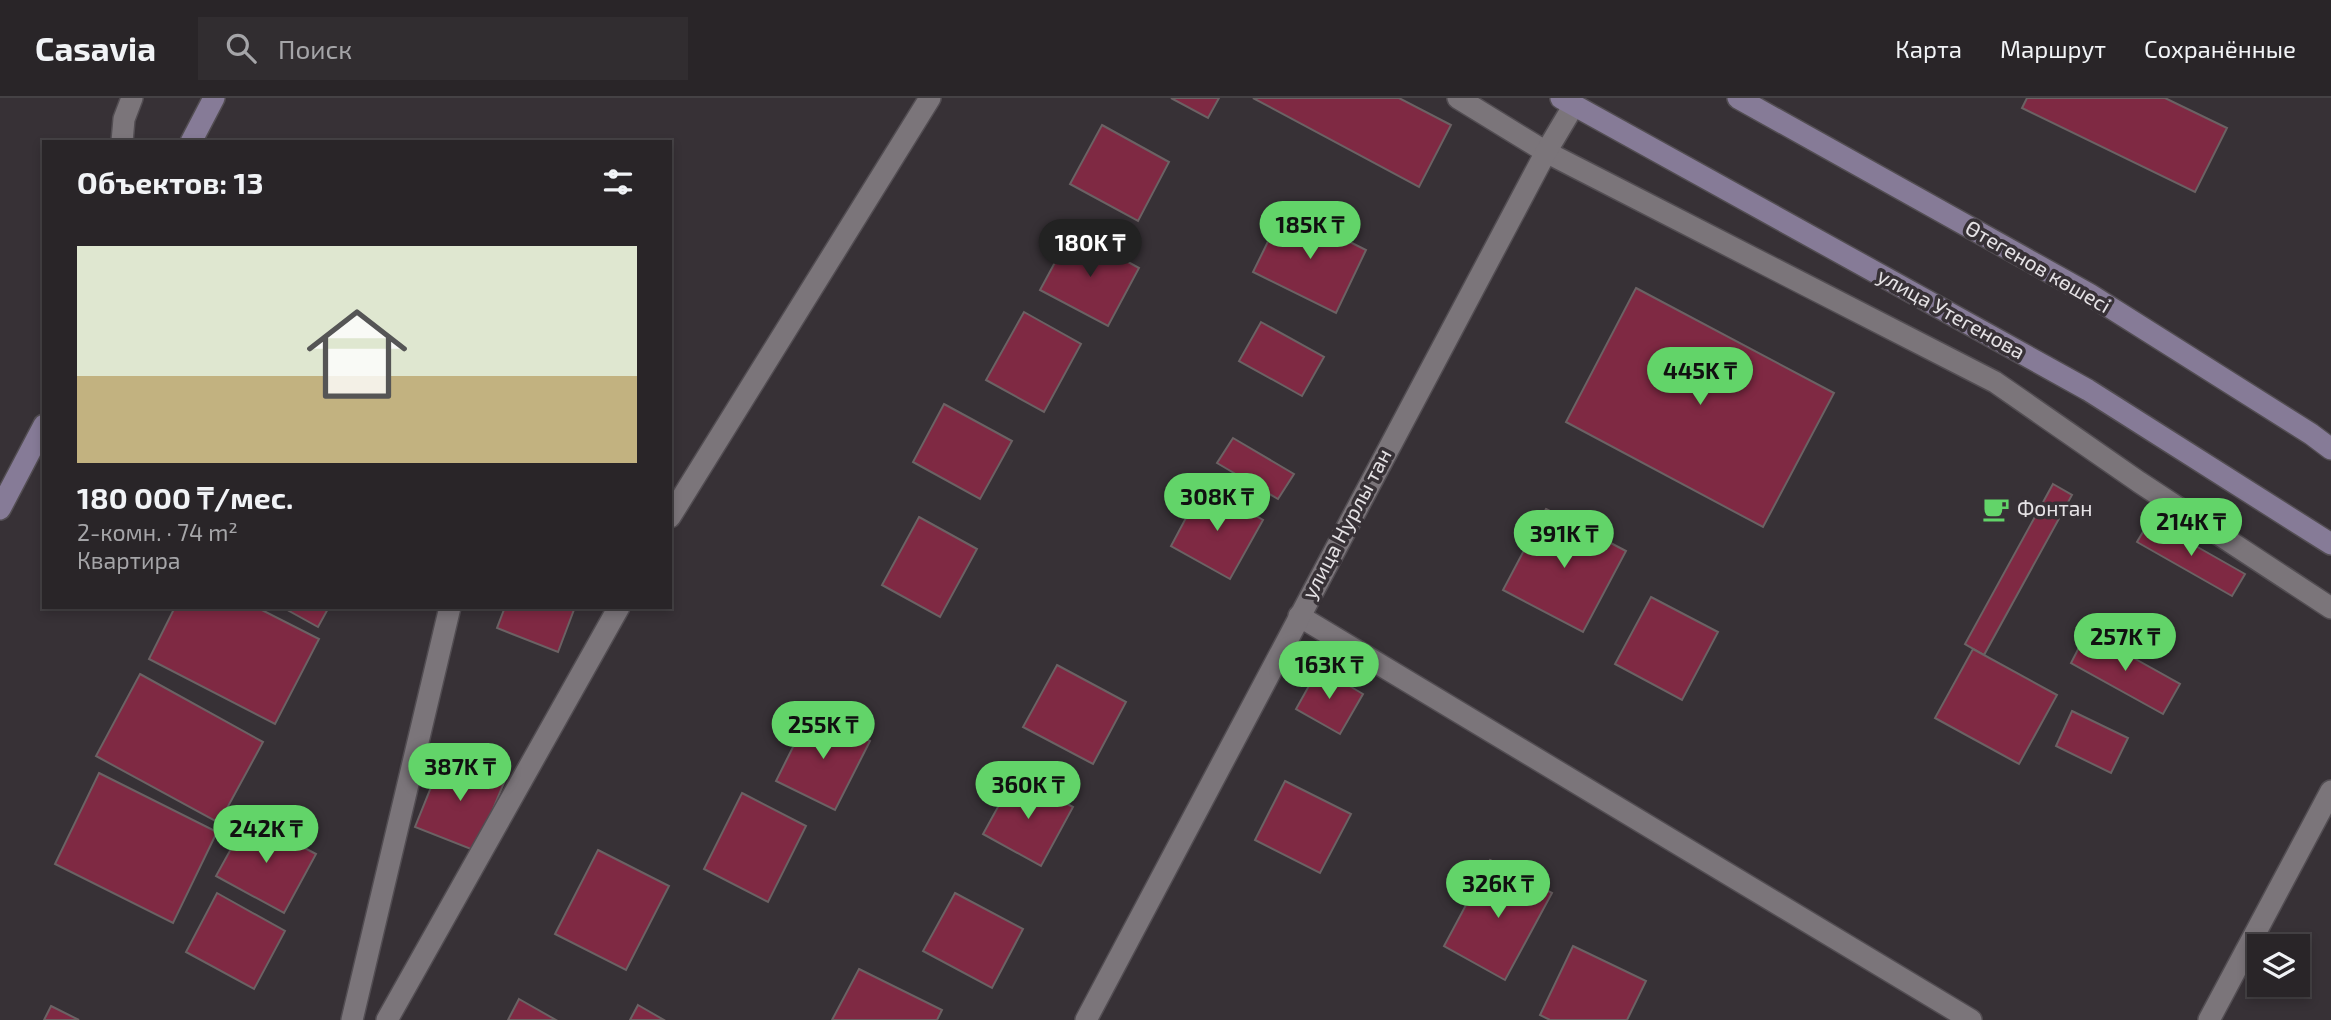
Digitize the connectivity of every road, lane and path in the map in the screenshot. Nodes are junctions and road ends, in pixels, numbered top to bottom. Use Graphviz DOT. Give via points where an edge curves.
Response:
graph roads {
  1 [pos="132,98"];
  2 [pos="214,98"];
  3 [pos="930,98"];
  4 [pos="1458,98"];
  5 [pos="1738,98"];
  6 [pos="1568,102"];
  7 [pos="122,140"];
  8 [pos="192,140"];
  9 [pos="1546,152"];
  10 [pos="42,429"];
  11 [pos="2331,449"];
  12 [pos="0,509"];
  13 [pos="672,514"];
  14 [pos="2331,544"];
  15 [pos="2331,608"];
  16 [pos="450,609"];
  17 [pos="618,609"];
  18 [pos="1299,615"];
  19 [pos="2331,791"];
  20 [pos="352,1020"];
  21 [pos="387,1020"];
  22 [pos="1086,1020"];
  23 [pos="1971,1020"];
  24 [pos="2209,1020"];
  1 -- 7 [label="street"];
  2 -- 8 [label="main road"];
  3 -- 13 [label="street"];
  4 -- 9 [label="street"];
  5 -- 11 [label="main road, Өтегенов көшесі" via="2089,294"];
  6 -- 9 [label="street, улица Нурлы тан"];
  6 -- 14 [label="main road, улица Утегенова" via="2088,390"];
  9 -- 15 [label="street" via="1995,382"];
  9 -- 18 [label="street, улица Нурлы тан"];
  10 -- 12 [label="main road"];
  16 -- 20 [label="street"];
  17 -- 21 [label="street"];
  18 -- 22 [label="street, улица Нурлы тан"];
  18 -- 23 [label="street"];
  19 -- 24 [label="street"];
}
